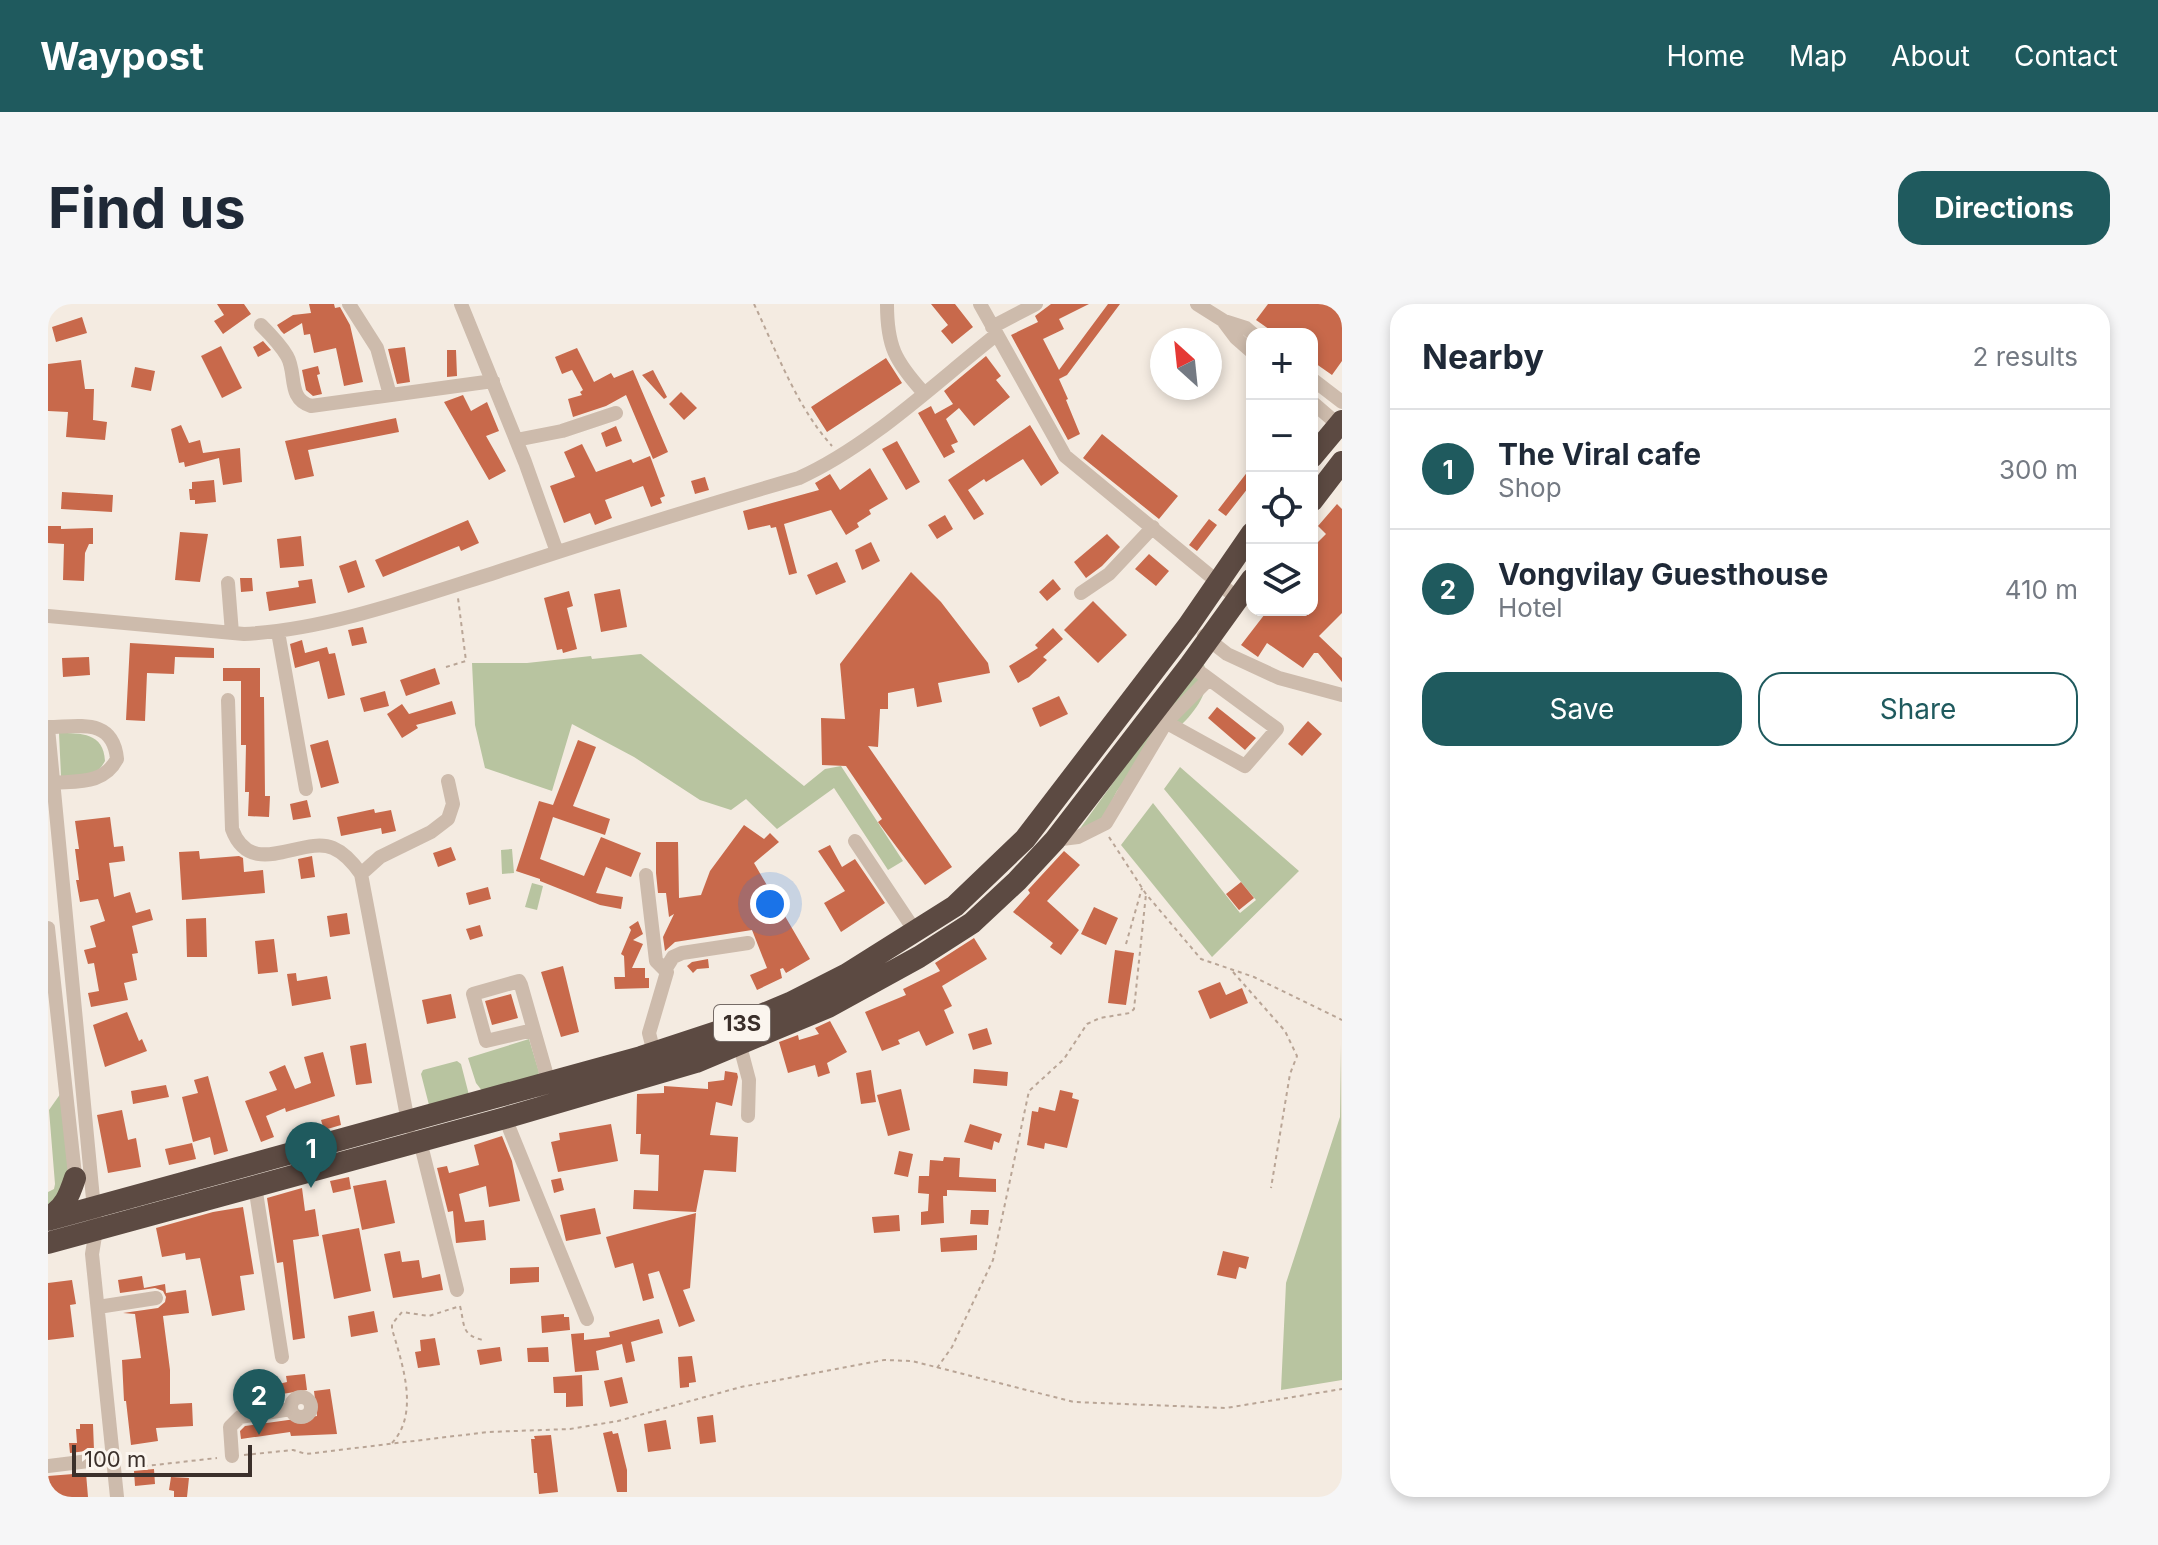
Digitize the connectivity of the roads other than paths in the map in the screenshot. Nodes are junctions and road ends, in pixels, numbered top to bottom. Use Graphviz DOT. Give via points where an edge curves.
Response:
graph roads {
  1 [pos="349,304"];
  2 [pos="461,304"];
  3 [pos="887,304"];
  4 [pos="980,304"];
  5 [pos="1197,304"];
  6 [pos="1026,306"];
  7 [pos="1224,321"];
  8 [pos="261,325"];
  9 [pos="1246,328"];
  10 [pos="994,331"];
  11 [pos="1246,347"];
  12 [pos="493,381"];
  13 [pos="1318,384"];
  14 [pos="923,392"];
  15 [pos="390,395"];
  16 [pos="1342,402"];
  17 [pos="1318,407"];
  18 [pos="616,413"];
  19 [pos="1341,424"];
  20 [pos="516,440"];
  21 [pos="1318,450"];
  22 [pos="1342,462"];
  23 [pos="1318,493"];
  24 [pos="1153,527"];
  25 [pos="1246,542"];
  26 [pos="557,552"];
  27 [pos="1219,582"];
  28 [pos="228,583"];
  29 [pos="1246,587"];
  30 [pos="1081,593"];
  31 [pos="1237,598"];
  32 [pos="48,616"];
  33 [pos="1188,626"];
  34 [pos="278,632"];
  35 [pos="232,633"];
  36 [pos="1208,639"];
  37 [pos="1190,665"];
  38 [pos="1209,679"];
  39 [pos="1342,695"];
  40 [pos="228,700"];
  41 [pos="1159,717"];
  42 [pos="48,728"];
  43 [pos="448,781"];
  44 [pos="54,783"];
  45 [pos="306,789"];
  46 [pos="1025,839"];
  47 [pos="1055,840"];
  48 [pos="855,841"];
  49 [pos="361,874"];
  50 [pos="646,875"];
  51 [pos="48,928"];
  52 [pos="915,931"];
  53 [pos="748,943"];
  54 [pos="665,970"];
  55 [pos="533,1030"];
  56 [pos="740,1046"];
  57 [pos="647,1062"];
  58 [pos="549,1083"];
  59 [pos="748,1116"];
  60 [pos="505,1118"];
  61 [pos="413,1135"];
  62 [pos="75,1178"];
  63 [pos="255,1186"];
  64 [pos="86,1209"];
  65 [pos="48,1219"];
  66 [pos="91,1239"];
  67 [pos="48,1243"];
  68 [pos="457,1290"];
  69 [pos="156,1298"];
  70 [pos="98,1307"];
  71 [pos="587,1319"];
  72 [pos="282,1357"];
  73 [pos="291,1409"];
  74 [pos="232,1456"];
  75 [pos="114,1464"];
  76 [pos="48,1466"];
  77 [pos="117,1497"];
  1 -- 15 [label="street" via="377,348"];
  2 -- 12 [label="street"];
  3 -- 14 [label="street" via="888,341"];
  4 -- 10 [label="street"];
  5 -- 7 [label="street"];
  6 -- 10 [label="street"];
  7 -- 9 [label="street"];
  7 -- 11 [label="street"];
  8 -- 15 [label="street" via="289,358 294,391 302,403"];
  10 -- 14 [label="street"];
  10 -- 24 [label="street" via="1065,456"];
  12 -- 15 [label="street"];
  12 -- 20 [label="street"];
  13 -- 16 [label="street"];
  14 -- 26 [label="street" via="841,456 799,478"];
  17 -- 19 [label="street"];
  18 -- 20 [label="street"];
  19 -- 21 [label="highway"];
  20 -- 26 [label="street"];
  22 -- 23 [label="highway"];
  24 -- 27 [label="street"];
  24 -- 30 [label="street" via="1109,574"];
  25 -- 27 [label="highway, 13S"];
  26 -- 34 [label="street"];
  27 -- 31 [label="street"];
  27 -- 33 [label="highway, 13S"];
  28 -- 35 [label="street"];
  29 -- 31 [label="highway, 13S"];
  31 -- 36 [label="highway, 13S"];
  32 -- 35 [label="street"];
  33 -- 36 [label="street"];
  33 -- 46 [label="highway, 13S"];
  34 -- 35 [label="street"];
  34 -- 45 [label="street"];
  36 -- 37 [label="highway, 13S"];
  36 -- 39 [label="street" via="1279,678"];
  37 -- 38 [label="street"];
  37 -- 41 [label="highway, 13S"];
  38 -- 41 [label="street"];
  38 -- 41 [label="street" via="1277,729 1245,766"];
  40 -- 49 [label="street" via="235,839 256,854 336,849"];
  41 -- 47 [label="highway, 13S"];
  41 -- 47 [label="street" via="1102,826"];
  42 -- 44 [label="street"];
  42 -- 44 [label="street" via="99,728 116,748 117,759 105,775"];
  43 -- 49 [label="street" via="453,804 448,819 380,857"];
  44 -- 64 [label="street"];
  46 -- 47 [label="street"];
  46 -- 52 [label="highway, 13S" via="955,906"];
  47 -- 56 [label="highway, 13S" via="972,923 828,1007"];
  48 -- 52 [label="street"];
  49 -- 61 [label="street"];
  50 -- 54 [label="street" via="656,961"];
  51 -- 62 [label="street"];
  52 -- 57 [label="highway, 13S" via="790,1003"];
  53 -- 54 [label="street" via="682,953"];
  54 -- 57 [label="street"];
  55 -- 55 [label="street" via="519,981 473,994 486,1041"];
  55 -- 58 [label="street"];
  56 -- 57 [label="highway, 13S"];
  56 -- 59 [label="street" via="749,1080"];
  57 -- 58 [label="highway, 13S"];
  57 -- 60 [label="highway, 13S"];
  58 -- 61 [label="highway, 13S"];
  60 -- 61 [label="highway, 13S"];
  60 -- 71 [label="street"];
  61 -- 63 [label="highway, 13S"];
  61 -- 64 [label="highway, 13S"];
  61 -- 68 [label="street"];
  62 -- 64 [label="street"];
  62 -- 65 [label="highway" via="61,1210"];
  63 -- 66 [label="highway, 13S"];
  63 -- 72 [label="street"];
  64 -- 65 [label="highway, 13S"];
  64 -- 66 [label="street"];
  66 -- 67 [label="highway, 13S"];
  66 -- 70 [label="street"];
  69 -- 70 [label="street"];
  70 -- 75 [label="street"];
  73 -- 74 [label="street" via="240,1417 230,1427"];
  75 -- 76 [label="street"];
  75 -- 77 [label="street"];
}
